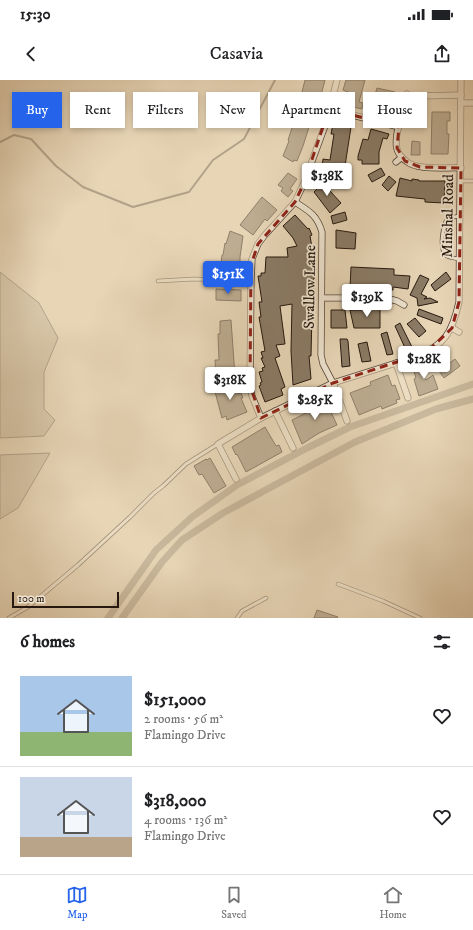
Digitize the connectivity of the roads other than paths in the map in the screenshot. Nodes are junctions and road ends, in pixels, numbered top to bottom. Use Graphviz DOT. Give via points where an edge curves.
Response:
graph roads {
  1 [pos="337,80"];
  2 [pos="461,80"];
  3 [pos="334,92"];
  4 [pos="461,95"];
  5 [pos="427,96"];
  6 [pos="461,103"];
  7 [pos="472,103"];
  8 [pos="323,128"];
  9 [pos="399,128"];
  10 [pos="402,158"];
  11 [pos="396,162"];
  12 [pos="460,168"];
  13 [pos="460,181"];
  14 [pos="473,181"];
  15 [pos="295,202"];
  16 [pos="460,216"];
  17 [pos="459,259"];
  18 [pos="158,281"];
  19 [pos="251,281"];
  20 [pos="322,298"];
  21 [pos="404,305"];
  22 [pos="452,328"];
  23 [pos="459,332"];
  24 [pos="396,363"];
  25 [pos="333,383"];
  26 [pos="408,398"];
  27 [pos="275,411"];
  28 [pos="261,418"];
  29 [pos="347,421"];
  30 [pos="218,444"];
  31 [pos="293,448"];
  32 [pos="236,479"];
  33 [pos="338,584"];
  34 [pos="266,598"];
  35 [pos="9,618"];
  36 [pos="237,618"];
  37 [pos="420,618"];
  1 -- 3 [label="street"];
  2 -- 4 [label="street, Minshal Road"];
  4 -- 5 [label="street"];
  4 -- 6 [label="street, Minshal Road"];
  6 -- 7 [label="street"];
  6 -- 12 [label="street, Minshal Road"];
  8 -- 15 [label="street"];
  9 -- 10 [label="street" via="396,141"];
  10 -- 11 [label="street"];
  10 -- 12 [label="street" via="420,167"];
  12 -- 13 [label="street, Minshal Road"];
  13 -- 14 [label="lane"];
  13 -- 16 [label="street, Minshal Road"];
  15 -- 19 [label="street" via="258,244 252,259"];
  15 -- 20 [label="street, Swallow Lane" via="312,213 322,232"];
  16 -- 17 [label="street, Minshal Road"];
  16 -- 17 [label="lane" via="448,218 444,223 442,240 443,252 447,256"];
  17 -- 22 [label="street, Minshal Road" via="459,302"];
  18 -- 19 [label="lane"];
  19 -- 28 [label="street" via="250,385"];
  20 -- 21 [label="street" via="386,298"];
  20 -- 25 [label="street, Swallow Lane" via="321,355"];
  22 -- 23 [label="street"];
  22 -- 24 [label="street" via="446,337 427,352"];
  24 -- 25 [label="street"];
  24 -- 26 [label="street"];
  25 -- 27 [label="street"];
  25 -- 29 [label="street, Swallow Lane"];
  27 -- 28 [label="street"];
  27 -- 31 [label="street"];
  28 -- 30 [label="street"];
  30 -- 32 [label="street"];
  30 -- 35 [label="lane" via="186,464 78,565 28,607"];
  33 -- 37 [label="lane"];
  34 -- 36 [label="lane" via="242,611"];
}
